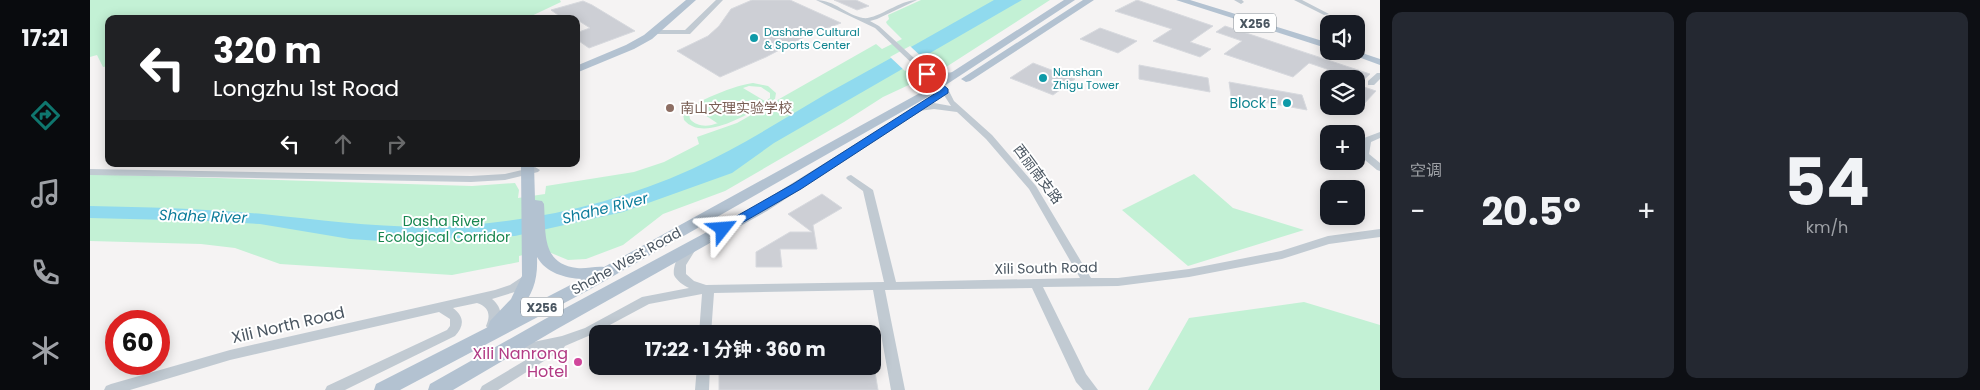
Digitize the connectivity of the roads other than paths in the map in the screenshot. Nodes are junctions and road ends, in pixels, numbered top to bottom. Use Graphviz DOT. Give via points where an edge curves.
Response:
graph roads {
  1 [pos="686,0"];
  2 [pos="691,0"];
  3 [pos="720,0"];
  4 [pos="811,0"];
  5 [pos="819,0"];
  6 [pos="907,0"];
  7 [pos="914,0"];
  8 [pos="1070,0"];
  9 [pos="1090,0"];
  10 [pos="1181,0"];
  11 [pos="1198,0"];
  12 [pos="1297,0"];
  13 [pos="883,14"];
  14 [pos="1326,14"];
  15 [pos="860,20"];
  16 [pos="882,31"];
  17 [pos="655,32"];
  18 [pos="1320,37"];
  19 [pos="1320,43"];
  20 [pos="1365,51"];
  21 [pos="1380,55"];
  22 [pos="1365,57"];
  23 [pos="1380,62"];
  24 [pos="580,64"];
  25 [pos="580,68"];
  26 [pos="921,69"];
  27 [pos="955,74"];
  28 [pos="1380,75"];
  29 [pos="1371,83"];
  30 [pos="941,91"];
  31 [pos="914,110"];
  32 [pos="966,114"];
  33 [pos="1380,135"];
  34 [pos="90,166"];
  35 [pos="105,166"];
  36 [pos="136,167"];
  37 [pos="530,168"];
  38 [pos="1380,168"];
  39 [pos="90,172"];
  40 [pos="851,178"];
  41 [pos="1380,234"];
  42 [pos="700,241"];
  43 [pos="536,250"];
  44 [pos="612,269"];
  45 [pos="530,276"];
  46 [pos="1088,283"];
  47 [pos="1036,284"];
  48 [pos="891,285"];
  49 [pos="878,286"];
  50 [pos="708,289"];
  51 [pos="475,299"];
  52 [pos="439,306"];
  53 [pos="706,325"];
  54 [pos="488,333"];
  55 [pos="564,341"];
  56 [pos="472,344"];
  57 [pos="499,354"];
  58 [pos="703,375"];
  59 [pos="111,390"];
  60 [pos="332,390"];
  61 [pos="383,390"];
  62 [pos="437,390"];
  63 [pos="487,390"];
  64 [pos="702,390"];
  65 [pos="898,390"];
  66 [pos="1091,390"];
  1 -- 24 [label="main road" via="646,34"];
  2 -- 17 [label="main road"];
  3 -- 17 [label="street" via="687,32"];
  4 -- 15 [label="street"];
  5 -- 15 [label="street"];
  6 -- 15 [label="street"];
  7 -- 13 [label="street"];
  8 -- 27 [label="main road, Shahe West Road / X256"];
  9 -- 30 [label="main road, Shahe West Road / X256"];
  10 -- 19 [label="main road, X256"];
  11 -- 18 [label="main road, X256"];
  12 -- 14 [label="street"];
  13 -- 15 [label="street"];
  13 -- 16 [label="street" via="879,20"];
  15 -- 16 [label="street"];
  15 -- 30 [label="street"];
  16 -- 26 [label="street"];
  17 -- 25 [label="main road" via="630,47"];
  20 -- 21 [label="main road"];
  22 -- 23 [label="main road"];
  26 -- 27 [label="street" via="936,74"];
  26 -- 30 [label="street"];
  27 -- 30 [label="main road, Shahe West Road / X256"];
  28 -- 29 [label="street"];
  30 -- 31 [label="main road, Shahe West Road / X256"];
  30 -- 32 [label="street, 西丽南支路"];
  30 -- 44 [label="main road, Shahe West Road / X256"];
  31 -- 32 [label="street" via="941,106"];
  31 -- 42 [label="main road, Shahe West Road / X256" via="797,187"];
  32 -- 46 [label="street, 西丽南支路" via="1033,188"];
  33 -- 38 [label="street" via="1367,140 1364,155"];
  34 -- 35 [label="street"];
  36 -- 37 [label="street" via="456,174"];
  37 -- 39 [label="street" via="490,178 453,179"];
  37 -- 43 [label="main road"];
  40 -- 48 [label="street" via="868,190"];
  41 -- 46 [label="street, Xili South Road" via="1328,240 1282,255 1189,273"];
  42 -- 50 [label="street, Xili South Road" via="682,259 680,275 690,284"];
  42 -- 57 [label="main road, Shahe West Road / X256"];
  43 -- 44 [label="main road" via="559,268 574,273 599,273"];
  43 -- 45 [label="main road"];
  44 -- 56 [label="main road, Shahe West Road / X256"];
  45 -- 51 [label="street, Xili North Road" via="506,291"];
  45 -- 54 [label="main road" via="519,301"];
  46 -- 47 [label="street, Xili South Road"];
  47 -- 48 [label="street, Xili South Road"];
  47 -- 66 [label="street" via="1081,378"];
  48 -- 49 [label="street, Xili South Road"];
  49 -- 50 [label="street, Xili South Road"];
  49 -- 65 [label="street"];
  50 -- 53 [label="street"];
  50 -- 55 [label="street, Xili South Road" via="646,300"];
  51 -- 52 [label="street, Xili North Road"];
  51 -- 54 [label="street" via="487,301 494,308 496,318"];
  52 -- 59 [label="street, Xili North Road" via="230,355"];
  52 -- 60 [label="street" via="456,318 456,327 451,333"];
  54 -- 56 [label="street"];
  55 -- 57 [label="street, Xili South Road"];
  55 -- 63 [label="street"];
  56 -- 61 [label="main road, Shahe West Road / X256"];
  57 -- 62 [label="main road, Shahe West Road / X256"];
  58 -- 64 [label="street"];
}
